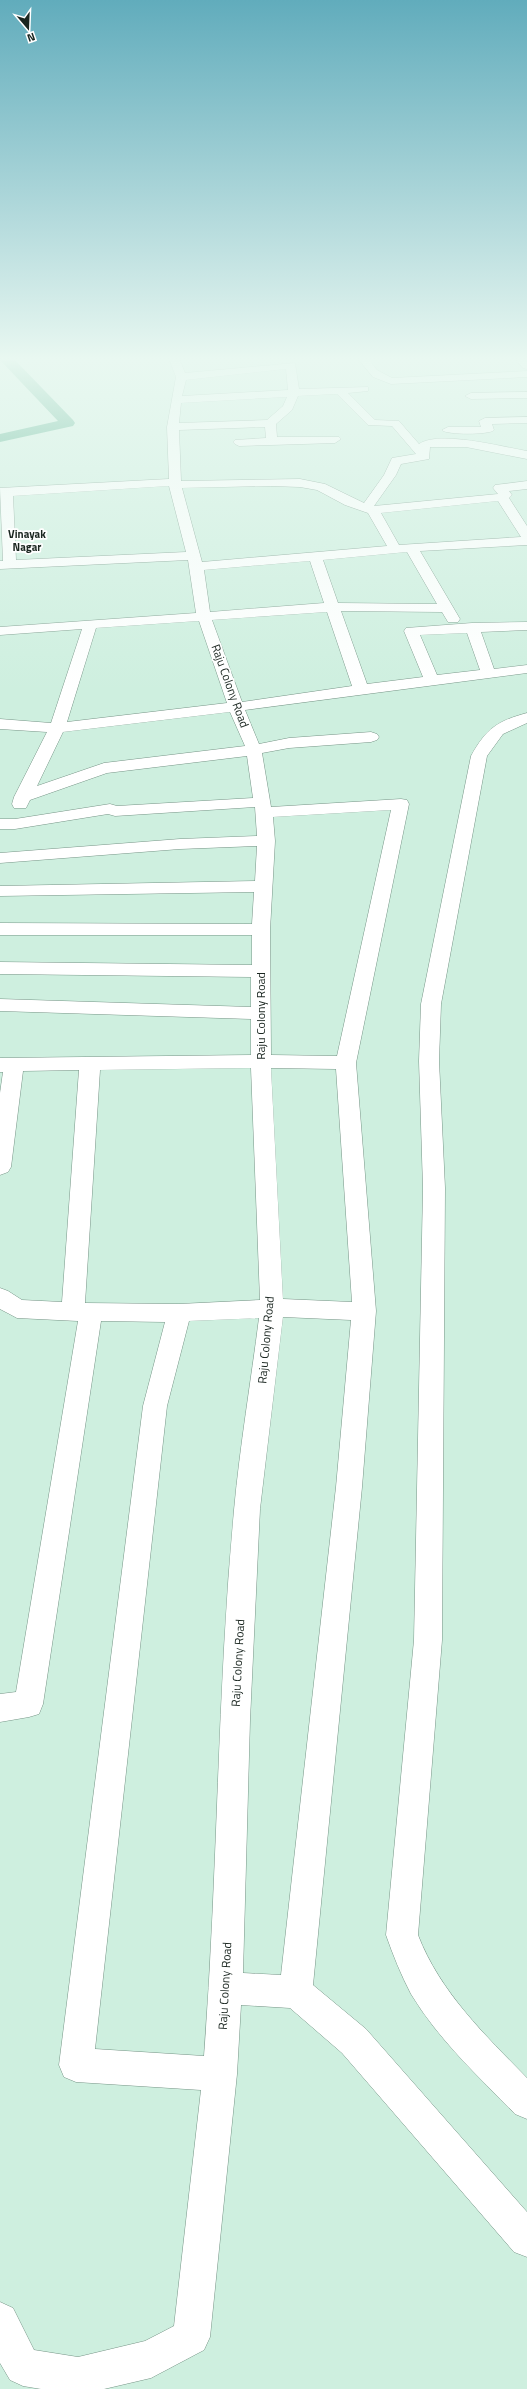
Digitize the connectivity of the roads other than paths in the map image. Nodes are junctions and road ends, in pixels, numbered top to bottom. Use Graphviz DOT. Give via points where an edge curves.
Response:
graph roads {
  1 [pos="174,467"];
  2 [pos="393,467"];
  3 [pos="175,484"];
  4 [pos="527,485"];
  5 [pos="502,497"];
  6 [pos="4,498"];
  7 [pos="370,509"];
  8 [pos="527,536"];
  9 [pos="527,541"];
  10 [pos="411,548"];
  11 [pos="395,549"];
  12 [pos="315,556"];
  13 [pos="195,562"];
  14 [pos="5,565"];
  15 [pos="332,607"];
  16 [pos="448,608"];
  17 [pos="204,616"];
  18 [pos="90,626"];
  19 [pos="527,626"];
  20 [pos="465,628"];
  21 [pos="0,631"];
  22 [pos="527,669"];
  23 [pos="488,673"];
  24 [pos="432,680"];
  25 [pos="361,689"];
  26 [pos="236,707"];
  27 [pos="527,718"];
  28 [pos="0,724"];
  29 [pos="57,728"];
  30 [pos="371,736"];
  31 [pos="254,750"];
  32 [pos="22,797"];
  33 [pos="263,808"];
  34 [pos="8,824"];
  35 [pos="266,841"];
  36 [pos="0,858"];
  37 [pos="264,886"];
  38 [pos="0,891"];
  39 [pos="0,928"];
  40 [pos="261,930"];
  41 [pos="0,968"];
  42 [pos="262,971"];
  43 [pos="0,1005"];
  44 [pos="261,1013"];
  45 [pos="261,1061"];
  46 [pos="346,1063"];
  47 [pos="90,1064"];
  48 [pos="7,1065"];
  49 [pos="0,1167"];
  50 [pos="1,1305"];
  51 [pos="272,1308"];
  52 [pos="364,1311"];
  53 [pos="82,1312"];
  54 [pos="179,1313"];
  55 [pos="0,1708"];
  56 [pos="226,1988"];
  57 [pos="296,1992"];
  58 [pos="220,2074"];
  59 [pos="527,2102"];
  60 [pos="527,2239"];
  61 [pos="1,2326"];
  62 [pos="77,2383"];
  1 -- 3 [label="street, Raju Colony Road"];
  2 -- 7 [label="street"];
  3 -- 6 [label="street"];
  3 -- 7 [label="street" via="300,483 321,487 349,502"];
  3 -- 13 [label="street, Raju Colony Road"];
  4 -- 5 [label="street" via="499,488 506,495"];
  5 -- 7 [label="street"];
  5 -- 8 [label="street"];
  6 -- 14 [label="street"];
  7 -- 11 [label="street"];
  9 -- 10 [label="street"];
  10 -- 11 [label="street"];
  10 -- 16 [label="street"];
  11 -- 12 [label="street"];
  12 -- 13 [label="street"];
  12 -- 15 [label="street"];
  13 -- 14 [label="street"];
  13 -- 17 [label="street, Raju Colony Road"];
  15 -- 16 [label="street"];
  15 -- 17 [label="street"];
  15 -- 25 [label="street"];
  16 -- 20 [label="street"];
  17 -- 18 [label="street"];
  17 -- 26 [label="street, Raju Colony Road"];
  18 -- 21 [label="street"];
  18 -- 29 [label="street"];
  19 -- 20 [label="street"];
  20 -- 23 [label="street"];
  20 -- 24 [label="street" via="411,631"];
  22 -- 23 [label="street"];
  23 -- 24 [label="street"];
  24 -- 25 [label="street"];
  25 -- 26 [label="street"];
  26 -- 29 [label="street"];
  26 -- 31 [label="street, Raju Colony Road"];
  27 -- 59 [label="street" via="502,726 489,736 479,756 431,1004 429,1061 434,1188 428,1640 402,1935 408,1956 443,2010"];
  28 -- 29 [label="street"];
  29 -- 32 [label="street"];
  30 -- 31 [label="street" via="289,743"];
  31 -- 32 [label="street" via="104,768"];
  31 -- 33 [label="street, Raju Colony Road"];
  32 -- 34 [label="street"];
  33 -- 34 [label="street" via="115,811 110,809"];
  33 -- 35 [label="street, Raju Colony Road"];
  33 -- 46 [label="street" via="401,804"];
  35 -- 36 [label="street" via="180,844"];
  35 -- 37 [label="street, Raju Colony Road"];
  37 -- 38 [label="street"];
  37 -- 40 [label="street, Raju Colony Road"];
  39 -- 40 [label="street"];
  40 -- 42 [label="street, Raju Colony Road"];
  41 -- 42 [label="street"];
  42 -- 44 [label="street, Raju Colony Road"];
  43 -- 44 [label="street"];
  44 -- 45 [label="street, Raju Colony Road"];
  45 -- 46 [label="street"];
  45 -- 47 [label="street"];
  45 -- 51 [label="street, Raju Colony Road"];
  46 -- 52 [label="street"];
  47 -- 48 [label="street"];
  47 -- 53 [label="street"];
  48 -- 49 [label="street"];
  50 -- 53 [label="street" via="17,1309"];
  51 -- 52 [label="street"];
  51 -- 54 [label="street"];
  51 -- 56 [label="street, Raju Colony Road" via="247,1509 235,1720"];
  52 -- 57 [label="street" via="349,1487"];
  53 -- 54 [label="street"];
  53 -- 55 [label="street" via="29,1704"];
  54 -- 58 [label="street" via="155,1406 76,2065"];
  56 -- 57 [label="street"];
  56 -- 58 [label="street, Raju Colony Road"];
  57 -- 60 [label="street" via="354,2041"];
  58 -- 62 [label="street, Raju Colony Road" via="191,2337 151,2359"];
  61 -- 62 [label="street" via="23,2367"];
}
